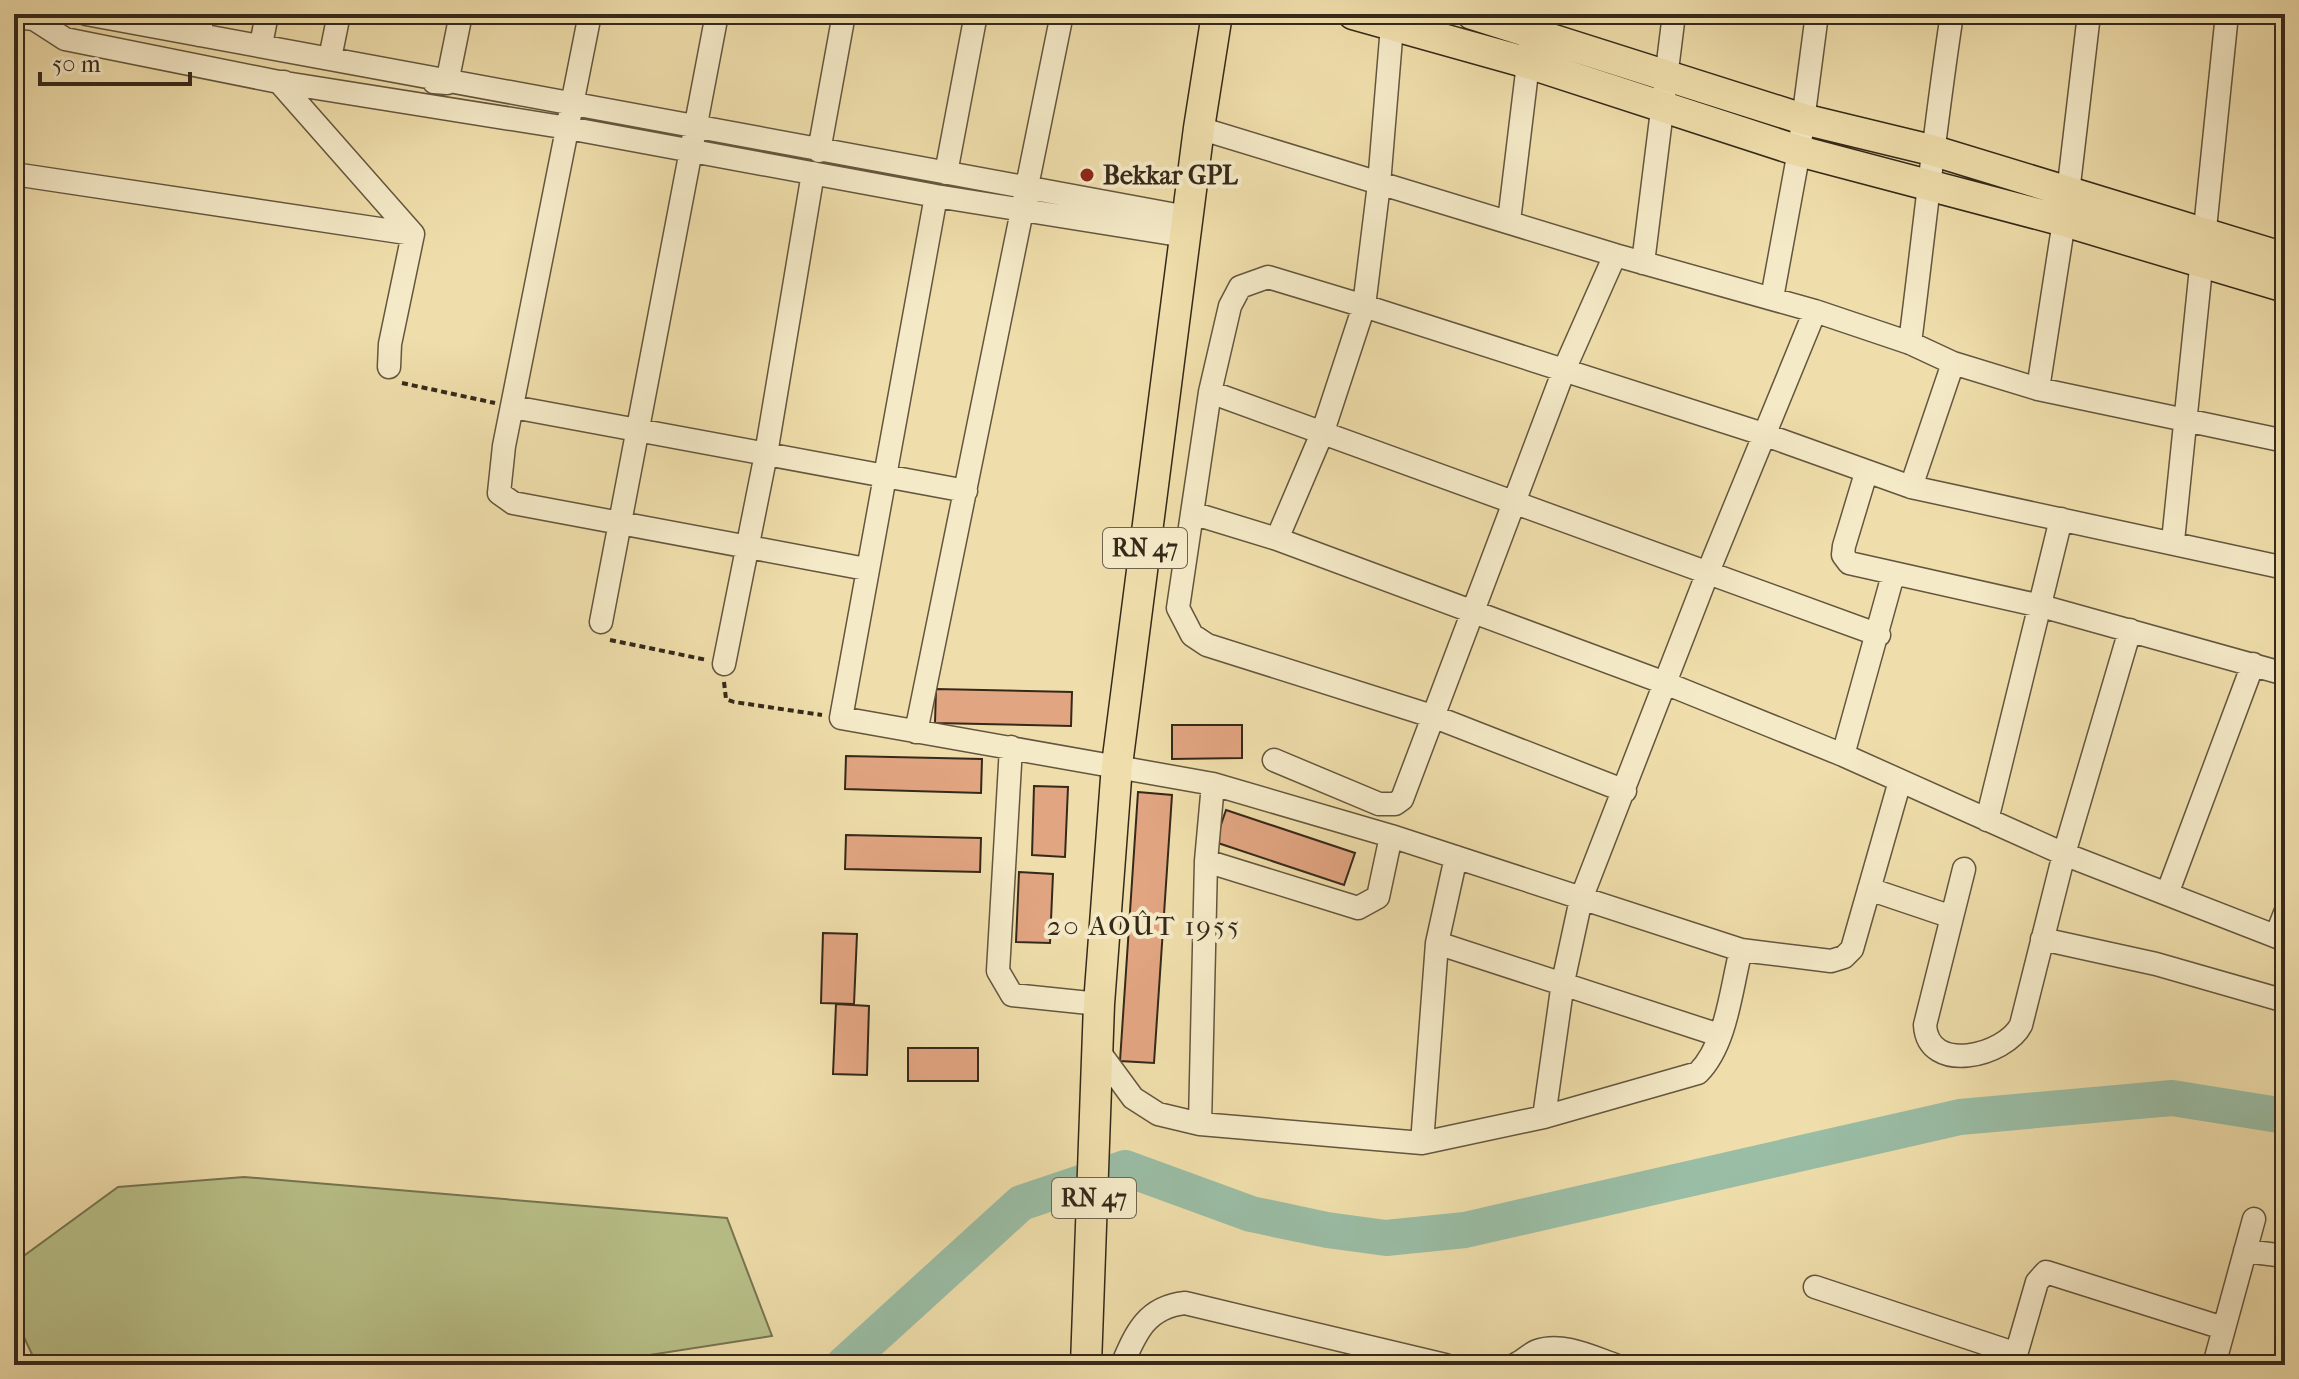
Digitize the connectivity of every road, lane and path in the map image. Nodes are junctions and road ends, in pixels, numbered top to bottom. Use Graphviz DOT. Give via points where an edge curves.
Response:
graph roads {
  1 [pos="59,14"];
  2 [pos="71,14"];
  3 [pos="86,14"];
  4 [pos="267,14"];
  5 [pos="339,14"];
  6 [pos="461,14"];
  7 [pos="590,14"];
  8 [pos="717,14"];
  9 [pos="844,14"];
  10 [pos="976,14"];
  11 [pos="1062,14"];
  12 [pos="1217,14"];
  13 [pos="1353,14"];
  14 [pos="1472,14"];
  15 [pos="1674,14"];
  16 [pos="1817,14"];
  17 [pos="1952,14"];
  18 [pos="2089,14"];
  19 [pos="2227,14"];
  20 [pos="24,18"];
  21 [pos="1392,19"];
  22 [pos="1533,23"];
  23 [pos="201,25"];
  24 [pos="65,39"];
  25 [pos="261,45"];
  26 [pos="330,58"];
  27 [pos="1528,63"];
  28 [pos="1666,76"];
  29 [pos="279,82"];
  30 [pos="447,83"];
  31 [pos="573,105"];
  32 [pos="1663,107"];
  33 [pos="1803,119"];
  34 [pos="696,126"];
  35 [pos="568,128"];
  36 [pos="1199,128"];
  37 [pos="1931,150"];
  38 [pos="693,151"];
  39 [pos="1799,151"];
  40 [pos="816,162"];
  41 [pos="946,173"];
  42 [pos="14,174"];
  43 [pos="1379,184"];
  44 [pos="1027,186"];
  45 [pos="1931,186"];
  46 [pos="936,196"];
  47 [pos="2066,207"];
  48 [pos="1020,209"];
  49 [pos="1509,221"];
  50 [pos="1186,226"];
  51 [pos="2202,231"];
  52 [pos="413,234"];
  53 [pos="1615,255"];
  54 [pos="2285,258"];
  55 [pos="2203,262"];
  56 [pos="1643,263"];
  57 [pos="2285,287"];
  58 [pos="1772,298"];
  59 [pos="1364,306"];
  60 [pos="1815,311"];
  61 [pos="1910,343"];
  62 [pos="1953,363"];
  63 [pos="389,367"];
  64 [pos="1564,370"];
  65 [pos="2038,389"];
  66 [pos="1210,392"];
  67 [pos="513,407"];
  68 [pos="2188,418"];
  69 [pos="638,431"];
  70 [pos="1323,431"];
  71 [pos="1763,434"];
  72 [pos="2285,441"];
  73 [pos="766,454"];
  74 [pos="1866,473"];
  75 [pos="884,478"];
  76 [pos="1911,487"];
  77 [pos="966,491"];
  78 [pos="1513,504"];
  79 [pos="1192,513"];
  80 [pos="2061,519"];
  81 [pos="620,520"];
  82 [pos="1277,539"];
  83 [pos="2173,541"];
  84 [pos="749,546"];
  85 [pos="2285,568"];
  86 [pos="866,569"];
  87 [pos="1708,572"];
  88 [pos="1893,575"];
  89 [pos="2041,606"];
  90 [pos="1473,609"];
  91 [pos="601,622"];
  92 [pos="2130,630"];
  93 [pos="1879,635"];
  94 [pos="724,664"];
  95 [pos="2253,664"];
  96 [pos="2285,674"];
  97 [pos="1665,683"];
  98 [pos="1435,717"];
  99 [pos="841,718"];
  100 [pos="916,732"];
  101 [pos="1011,747"];
  102 [pos="1843,755"];
  103 [pos="1274,760"];
  104 [pos="1117,765"];
  105 [pos="1900,781"];
  106 [pos="1213,784"];
  107 [pos="1625,791"];
  108 [pos="1987,820"];
  109 [pos="1391,836"];
  110 [pos="2064,854"];
  111 [pos="1456,857"];
  112 [pos="1206,861"];
  113 [pos="1964,869"];
  114 [pos="1869,889"];
  115 [pos="2167,894"];
  116 [pos="1581,899"];
  117 [pos="2285,913"];
  118 [pos="1952,917"];
  119 [pos="2281,938"];
  120 [pos="2042,939"];
  121 [pos="1437,943"];
  122 [pos="1741,950"];
  123 [pos="1563,982"];
  124 [pos="2285,1001"];
  125 [pos="1099,1004"];
  126 [pos="1719,1035"];
  127 [pos="1097,1049"];
  128 [pos="1544,1117"];
  129 [pos="1200,1124"];
  130 [pos="1422,1143"];
  131 [pos="2254,1219"];
  132 [pos="2245,1251"];
  133 [pos="2285,1256"];
  134 [pos="1815,1287"];
  135 [pos="2223,1328"];
  136 [pos="1394,1359"];
  137 [pos="1087,1360"];
  138 [pos="2015,1360"];
  139 [pos="1518,1364"];
  140 [pos="1124,1365"];
  141 [pos="1445,1365"];
  142 [pos="1615,1365"];
  143 [pos="2214,1365"];
  1 -- 20 [label="street"];
  2 -- 24 [label="street"];
  3 -- 23 [label="street"];
  4 -- 25 [label="street"];
  5 -- 26 [label="street"];
  6 -- 30 [label="street"];
  7 -- 31 [label="street"];
  8 -- 34 [label="street"];
  9 -- 40 [label="street"];
  10 -- 41 [label="street"];
  11 -- 44 [label="street"];
  12 -- 36 [label="main road, RN 47"];
  13 -- 21 [label="main road"];
  14 -- 22 [label="main road"];
  15 -- 28 [label="street"];
  16 -- 33 [label="street"];
  17 -- 37 [label="street"];
  18 -- 47 [label="street"];
  19 -- 51 [label="street"];
  20 -- 24 [label="street"];
  21 -- 27 [label="main road"];
  21 -- 43 [label="street"];
  22 -- 27 [label="street"];
  22 -- 28 [label="main road"];
  23 -- 25 [label="street"];
  24 -- 29 [label="street"];
  25 -- 26 [label="street"];
  26 -- 30 [label="street"];
  27 -- 32 [label="main road"];
  27 -- 49 [label="street"];
  28 -- 32 [label="street"];
  28 -- 33 [label="main road"];
  29 -- 30 [label="street"];
  29 -- 35 [label="street"];
  29 -- 52 [label="street"];
  30 -- 31 [label="street"];
  31 -- 34 [label="street"];
  31 -- 35 [label="street"];
  32 -- 39 [label="main road"];
  32 -- 56 [label="street"];
  33 -- 37 [label="main road"];
  33 -- 39 [label="street"];
  34 -- 38 [label="street"];
  34 -- 40 [label="street"];
  35 -- 38 [label="street"];
  35 -- 67 [label="street"];
  36 -- 43 [label="street"];
  36 -- 50 [label="main road, RN 47"];
  37 -- 45 [label="street"];
  37 -- 47 [label="main road"];
  38 -- 40 [label="street"];
  38 -- 69 [label="street"];
  39 -- 45 [label="main road"];
  39 -- 58 [label="street"];
  40 -- 41 [label="street"];
  40 -- 46 [label="street"];
  40 -- 73 [label="street"];
  41 -- 44 [label="street"];
  42 -- 52 [label="street"];
  43 -- 49 [label="street"];
  43 -- 59 [label="street"];
  44 -- 48 [label="street"];
  44 -- 50 [label="street"];
  45 -- 47 [label="main road"];
  45 -- 61 [label="street"];
  46 -- 48 [label="street"];
  46 -- 75 [label="street"];
  47 -- 51 [label="main road"];
  47 -- 55 [label="main road"];
  47 -- 65 [label="street"];
  48 -- 50 [label="street"];
  48 -- 77 [label="street"];
  49 -- 53 [label="street"];
  50 -- 104 [label="main road, RN 47"];
  51 -- 54 [label="main road"];
  51 -- 55 [label="street"];
  52 -- 63 [label="street"];
  53 -- 56 [label="street"];
  53 -- 64 [label="street"];
  55 -- 57 [label="main road"];
  55 -- 68 [label="street"];
  56 -- 58 [label="street"];
  58 -- 60 [label="street"];
  59 -- 64 [label="street"];
  59 -- 66 [label="street" via="1268,277 1250,281 1240,287 1230,306"];
  59 -- 70 [label="street"];
  60 -- 61 [label="street"];
  60 -- 71 [label="street"];
  61 -- 62 [label="street"];
  62 -- 65 [label="street"];
  62 -- 76 [label="street"];
  63 -- 67 [label="path" via="399,382"];
  64 -- 71 [label="street"];
  64 -- 78 [label="street"];
  65 -- 68 [label="street"];
  66 -- 70 [label="street"];
  66 -- 79 [label="street"];
  67 -- 69 [label="street"];
  67 -- 81 [label="street" via="499,493 513,503"];
  68 -- 72 [label="street"];
  68 -- 83 [label="street"];
  69 -- 73 [label="street"];
  69 -- 81 [label="street"];
  70 -- 78 [label="street"];
  70 -- 82 [label="street"];
  71 -- 74 [label="street"];
  71 -- 87 [label="street"];
  73 -- 75 [label="street"];
  73 -- 84 [label="street"];
  74 -- 76 [label="street"];
  74 -- 88 [label="street" via="1843,555 1854,565"];
  75 -- 77 [label="street"];
  75 -- 86 [label="street"];
  76 -- 80 [label="street"];
  77 -- 100 [label="street"];
  78 -- 87 [label="street"];
  78 -- 90 [label="street"];
  79 -- 82 [label="street"];
  79 -- 98 [label="street" via="1178,608 1192,635 1207,645"];
  80 -- 83 [label="street"];
  80 -- 89 [label="street"];
  81 -- 84 [label="street"];
  81 -- 91 [label="street"];
  82 -- 90 [label="street"];
  83 -- 85 [label="street"];
  84 -- 86 [label="street"];
  84 -- 94 [label="street"];
  86 -- 99 [label="street"];
  87 -- 93 [label="street"];
  87 -- 97 [label="street"];
  88 -- 89 [label="street"];
  88 -- 93 [label="street"];
  89 -- 92 [label="street"];
  89 -- 108 [label="street"];
  90 -- 97 [label="street"];
  90 -- 98 [label="street"];
  91 -- 94 [label="path" via="607,639"];
  92 -- 95 [label="street"];
  92 -- 110 [label="street"];
  93 -- 102 [label="street"];
  94 -- 99 [label="path" via="726,699"];
  95 -- 96 [label="street"];
  95 -- 115 [label="street"];
  97 -- 102 [label="street"];
  97 -- 107 [label="street"];
  98 -- 103 [label="street" via="1406,793 1395,804 1379,804"];
  98 -- 107 [label="street"];
  99 -- 100 [label="street"];
  100 -- 101 [label="street"];
  101 -- 104 [label="street"];
  101 -- 125 [label="street" via="998,971 1012,995"];
  102 -- 105 [label="street"];
  104 -- 106 [label="street"];
  104 -- 125 [label="main road, RN 47"];
  105 -- 108 [label="street"];
  105 -- 114 [label="street"];
  106 -- 109 [label="street"];
  106 -- 112 [label="street"];
  107 -- 116 [label="street"];
  108 -- 110 [label="street"];
  109 -- 111 [label="street"];
  109 -- 112 [label="street" via="1378,897 1358,908"];
  110 -- 115 [label="street"];
  110 -- 120 [label="street"];
  111 -- 116 [label="street"];
  111 -- 121 [label="street"];
  112 -- 129 [label="street"];
  113 -- 118 [label="street"];
  114 -- 118 [label="street"];
  114 -- 122 [label="street" via="1852,949 1844,957 1831,961"];
  115 -- 119 [label="street"];
  116 -- 122 [label="street"];
  116 -- 123 [label="street"];
  117 -- 119 [label="street"];
  118 -- 120 [label="street" via="1925,1025 1929,1044 1941,1052 1979,1054 2014,1039"];
  120 -- 124 [label="street"];
  121 -- 123 [label="street"];
  121 -- 130 [label="street"];
  122 -- 126 [label="street"];
  123 -- 126 [label="street"];
  123 -- 128 [label="street"];
  125 -- 127 [label="main road, RN 47"];
  126 -- 128 [label="street" via="1698,1073"];
  127 -- 129 [label="street" via="1133,1098 1158,1114"];
  127 -- 137 [label="main road, RN 47"];
  128 -- 130 [label="street"];
  129 -- 130 [label="street"];
  131 -- 132 [label="street"];
  132 -- 133 [label="street"];
  132 -- 135 [label="street"];
  134 -- 138 [label="street"];
  135 -- 138 [label="street" via="2046,1272 2037,1282"];
  135 -- 143 [label="street"];
  136 -- 140 [label="street" via="1185,1303 1167,1305 1141,1324"];
  136 -- 141 [label="street"];
  137 -- 140 [label="street"];
  139 -- 142 [label="street" via="1536,1352 1567,1349"];
}
